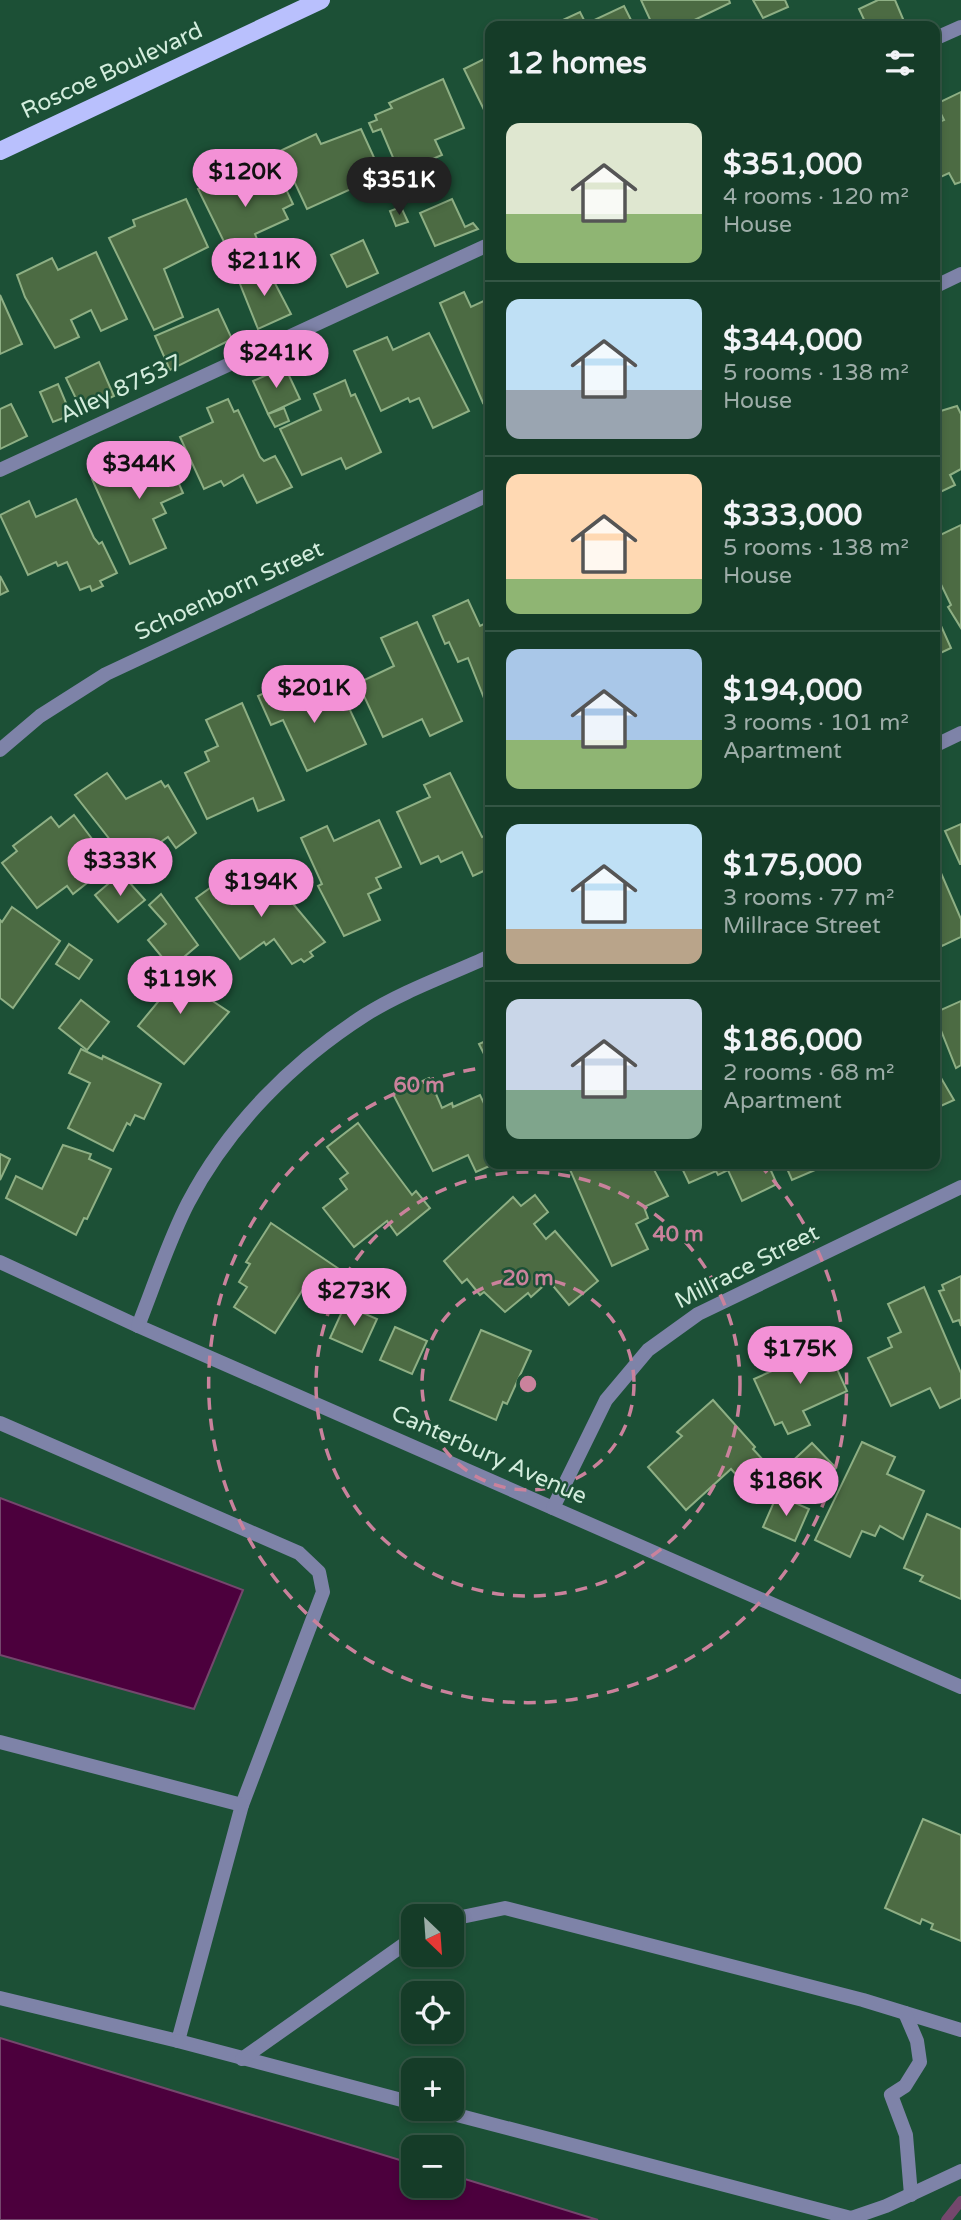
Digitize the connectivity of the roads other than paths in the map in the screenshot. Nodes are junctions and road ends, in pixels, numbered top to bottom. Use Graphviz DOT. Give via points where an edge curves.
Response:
graph roads {
  1 [pos="321,0"];
  2 [pos="961,27"];
  3 [pos="940,36"];
  4 [pos="0,151"];
  5 [pos="485,246"];
  6 [pos="961,274"];
  7 [pos="940,283"];
  8 [pos="0,470"];
  9 [pos="485,496"];
  10 [pos="961,733"];
  11 [pos="940,743"];
  12 [pos="0,750"];
  13 [pos="485,958"];
  14 [pos="961,1187"];
  15 [pos="0,1262"];
  16 [pos="138,1326"];
  17 [pos="0,1423"];
  18 [pos="553,1508"];
  19 [pos="961,1688"];
  20 [pos="0,1742"];
  21 [pos="242,1805"];
  22 [pos="464,1917"];
  23 [pos="401,1946"];
  24 [pos="0,1998"];
  25 [pos="905,2013"];
  26 [pos="961,2030"];
  27 [pos="178,2041"];
  28 [pos="242,2059"];
  29 [pos="401,2100"];
  30 [pos="464,2117"];
  31 [pos="961,2171"];
  32 [pos="911,2195"];
  33 [pos="858,2219"];
  1 -- 4 [label="main road, Roscoe Boulevard"];
  2 -- 3 [label="street"];
  5 -- 8 [label="street, Alley 87537"];
  6 -- 7 [label="street"];
  9 -- 12 [label="street, Schoenborn Street" via="106,674 40,716"];
  10 -- 11 [label="street"];
  13 -- 16 [label="street" via="366,1014 303,1061 255,1107 188,1203"];
  14 -- 18 [label="street, Millrace Street" via="698,1314 648,1350 606,1400"];
  15 -- 16 [label="street, Canterbury Avenue"];
  16 -- 18 [label="street, Canterbury Avenue"];
  17 -- 21 [label="street" via="299,1553 319,1572 323,1592"];
  18 -- 19 [label="street, Canterbury Avenue"];
  20 -- 21 [label="street"];
  21 -- 27 [label="street"];
  22 -- 25 [label="street" via="505,1908"];
  23 -- 28 [label="street"];
  24 -- 27 [label="street"];
  25 -- 26 [label="street"];
  25 -- 32 [label="street" via="917,2040 920,2062 905,2086 891,2095 906,2135"];
  27 -- 28 [label="street"];
  28 -- 29 [label="street"];
  30 -- 33 [label="street"];
  31 -- 32 [label="street"];
  32 -- 33 [label="street"];
}
